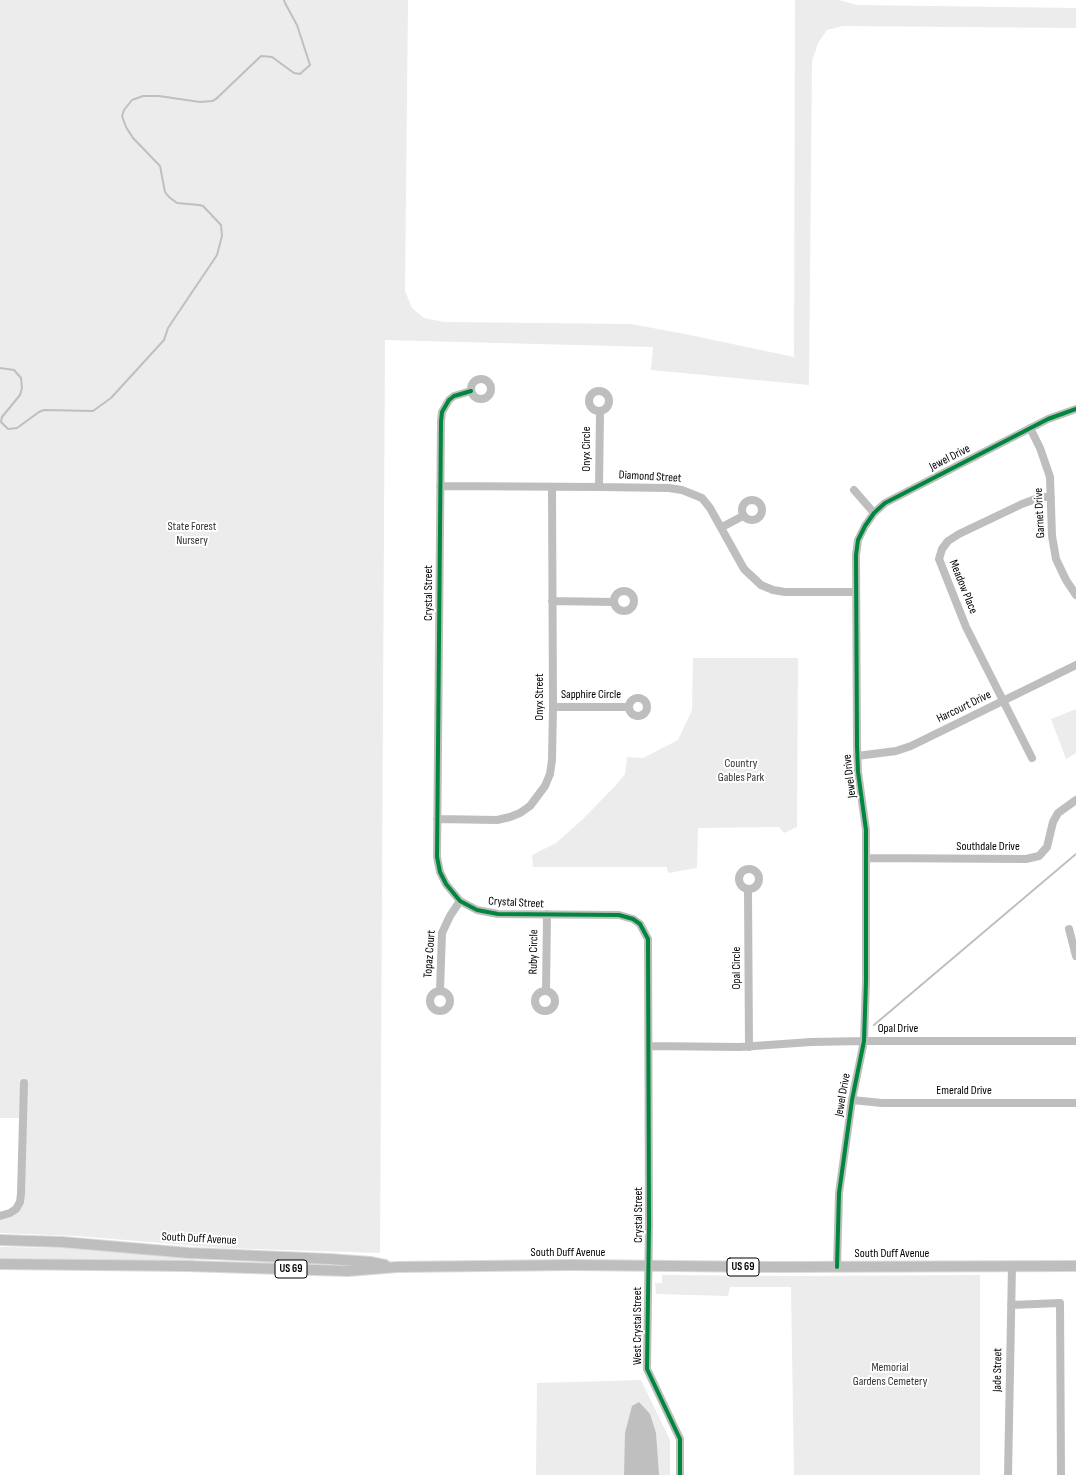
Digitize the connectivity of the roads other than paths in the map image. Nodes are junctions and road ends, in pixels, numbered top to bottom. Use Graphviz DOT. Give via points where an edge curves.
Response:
graph roads {
  1 [pos="471,391"];
  2 [pos="1076,409"];
  3 [pos="600,412"];
  4 [pos="1030,428"];
  5 [pos="440,486"];
  6 [pos="599,486"];
  7 [pos="552,487"];
  8 [pos="854,490"];
  9 [pos="1051,497"];
  10 [pos="874,513"];
  11 [pos="743,516"];
  12 [pos="722,527"];
  13 [pos="856,592"];
  14 [pos="1076,595"];
  15 [pos="552,601"];
  16 [pos="613,602"];
  17 [pos="1076,664"];
  18 [pos="1003,702"];
  19 [pos="552,707"];
  20 [pos="629,707"];
  21 [pos="857,756"];
  22 [pos="1032,758"];
  23 [pos="1076,800"];
  24 [pos="437,819"];
  25 [pos="866,858"];
  26 [pos="748,890"];
  27 [pos="460,901"];
  28 [pos="547,914"];
  29 [pos="1069,929"];
  30 [pos="1076,956"];
  31 [pos="440,990"];
  32 [pos="546,991"];
  33 [pos="864,1041"];
  34 [pos="1076,1041"];
  35 [pos="649,1046"];
  36 [pos="749,1047"];
  37 [pos="24,1083"];
  38 [pos="852,1100"];
  39 [pos="1076,1103"];
  40 [pos="0,1216"];
  41 [pos="0,1240"];
  42 [pos="0,1264"];
  43 [pos="1012,1266"];
  44 [pos="1076,1266"];
  45 [pos="396,1267"];
  46 [pos="649,1267"];
  47 [pos="837,1267"];
  48 [pos="1011,1305"];
  49 [pos="680,1475"];
  50 [pos="1008,1475"];
  51 [pos="1061,1475"];
  1 -- 5 [label="street, Crystal Street" via="454,396 445,404 442,412"];
  2 -- 4 [label="street, Jewel Drive"];
  3 -- 6 [label="street, Onyx Circle"];
  4 -- 9 [label="street, Garnet Drive" via="1050,477"];
  4 -- 10 [label="street, Jewel Drive" via="899,495"];
  5 -- 7 [label="street, Diamond Street"];
  5 -- 24 [label="street, Crystal Street"];
  6 -- 7 [label="street, Diamond Street"];
  6 -- 12 [label="street, Diamond Street" via="669,488 692,493 702,498"];
  7 -- 15 [label="street, Onyx Street"];
  8 -- 10 [label="street"];
  9 -- 14 [label="street, Garnet Drive" via="1052,536 1056,559"];
  9 -- 18 [label="street, Meadow Place" via="1041,497 1022,504 958,534 948,541 939,559 966,627"];
  10 -- 13 [label="street, Jewel Drive" via="858,540"];
  11 -- 12 [label="street"];
  12 -- 13 [label="street, Diamond Street" via="744,569 762,585 785,592"];
  13 -- 21 [label="street, Jewel Drive"];
  15 -- 16 [label="street"];
  15 -- 19 [label="street, Onyx Street"];
  17 -- 18 [label="street, Harcourt Drive"];
  18 -- 21 [label="street, Harcourt Drive" via="911,746 896,751"];
  18 -- 22 [label="street, Meadow Place"];
  19 -- 20 [label="street, Sapphire Circle"];
  19 -- 24 [label="street, Onyx Street" via="550,774 545,786 530,806 510,817 497,820"];
  21 -- 25 [label="street, Jewel Drive" via="866,830"];
  23 -- 25 [label="street, Southdale Drive" via="1058,813 1047,847 1039,856 1026,859"];
  24 -- 27 [label="street, Crystal Street" via="437,857 440,872"];
  25 -- 33 [label="street, Jewel Drive"];
  26 -- 36 [label="street, Opal Circle"];
  27 -- 28 [label="street, Crystal Street" via="487,913"];
  27 -- 31 [label="street, Topaz Court" via="442,933"];
  28 -- 32 [label="street, Ruby Circle"];
  28 -- 35 [label="street, Crystal Street" via="619,915 640,924 648,939"];
  29 -- 30 [label="street"];
  33 -- 34 [label="street, Opal Drive"];
  33 -- 36 [label="street, Opal Drive"];
  33 -- 38 [label="street, Jewel Drive"];
  35 -- 36 [label="street, Opal Drive"];
  35 -- 46 [label="street, Crystal Street"];
  37 -- 40 [label="street" via="20,1202 16,1209"];
  38 -- 39 [label="street, Emerald Drive" via="882,1103"];
  38 -- 47 [label="street, Jewel Drive" via="839,1193"];
  41 -- 45 [label="main road, South Duff Avenue / US 69" via="62,1242 189,1253 329,1258"];
  42 -- 45 [label="main road, South Duff Avenue / US 69" via="348,1271"];
  43 -- 44 [label="main road, South Duff Avenue / US 69"];
  43 -- 47 [label="main road, South Duff Avenue / US 69"];
  43 -- 48 [label="street, Jade Street"];
  45 -- 46 [label="main road, South Duff Avenue / US 69"];
  46 -- 47 [label="main road, South Duff Avenue / US 69"];
  46 -- 49 [label="street, West Crystal Street" via="647,1369 680,1439"];
  48 -- 50 [label="street, Jade Street"];
  48 -- 51 [label="street" via="1060,1303"];
}
